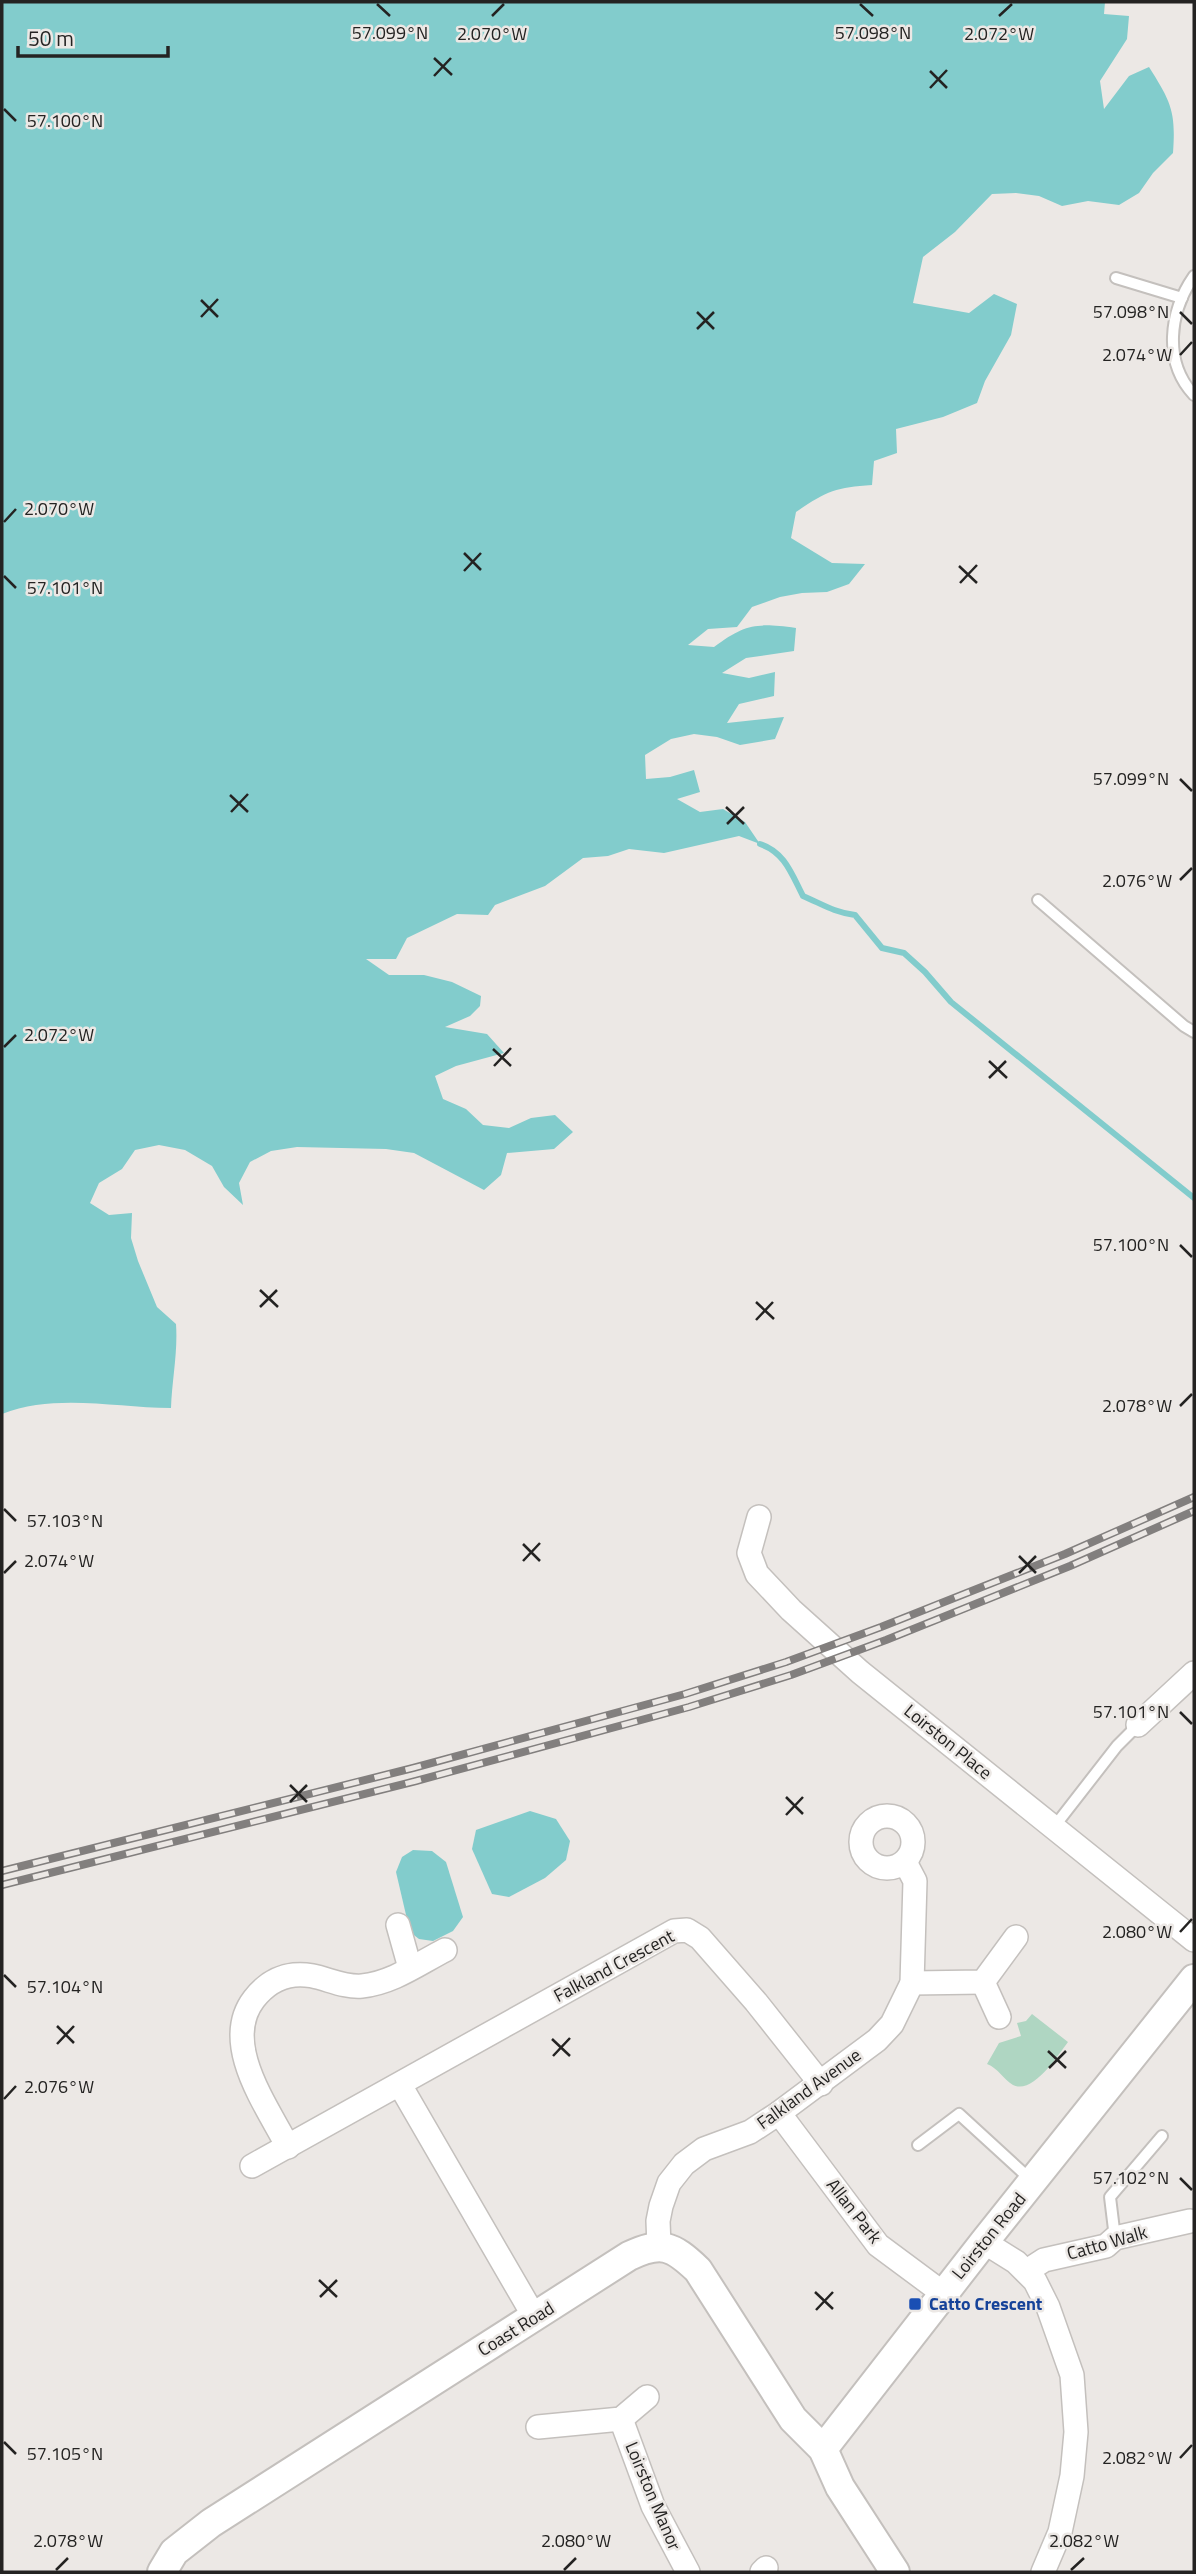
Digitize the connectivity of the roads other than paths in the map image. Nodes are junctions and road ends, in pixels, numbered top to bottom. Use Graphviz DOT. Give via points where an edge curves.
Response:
graph roads {
  1 [pos="1194,276"];
  2 [pos="1116,278"];
  3 [pos="1182,298"];
  4 [pos="1194,395"];
  5 [pos="1038,900"];
  6 [pos="1194,1032"];
  7 [pos="759,1517"];
  8 [pos="1194,1673"];
  9 [pos="1138,1725"];
  10 [pos="1054,1827"];
  11 [pos="905,1862"];
  12 [pos="398,1925"];
  13 [pos="1016,1937"];
  14 [pos="1194,1940"];
  15 [pos="445,1950"];
  16 [pos="410,1968"];
  17 [pos="1194,1979"];
  18 [pos="983,1982"];
  19 [pos="912,1983"];
  20 [pos="999,2017"];
  21 [pos="821,2084"];
  22 [pos="400,2085"];
  23 [pos="779,2113"];
  24 [pos="1162,2136"];
  25 [pos="918,2145"];
  26 [pos="288,2147"];
  27 [pos="252,2166"];
  28 [pos="1033,2182"];
  29 [pos="1190,2221"];
  30 [pos="1115,2238"];
  31 [pos="984,2242"];
  32 [pos="659,2246"];
  33 [pos="1027,2271"];
  34 [pos="944,2294"];
  35 [pos="536,2318"];
  36 [pos="647,2397"];
  37 [pos="621,2419"];
  38 [pos="538,2427"];
  39 [pos="823,2449"];
  40 [pos="162,2572"];
  41 [pos="688,2572"];
  42 [pos="895,2572"];
  43 [pos="1043,2572"];
  1 -- 3 [label="lane"];
  2 -- 3 [label="lane"];
  3 -- 4 [label="lane" via="1173,320 1174,355 1181,379"];
  5 -- 6 [label="lane"];
  7 -- 10 [label="street, Loirston Place" via="749,1553 757,1574 791,1610 860,1672"];
  8 -- 9 [label="street"];
  9 -- 10 [label="lane"];
  10 -- 14 [label="street, Loirston Place"];
  11 -- 19 [label="street, Falkland Avenue" via="915,1881"];
  12 -- 16 [label="street"];
  13 -- 18 [label="street"];
  15 -- 16 [label="street"];
  16 -- 26 [label="street" via="389,1980 360,1986 312,1974 292,1975 277,1979 250,2004 241,2040 244,2061"];
  17 -- 28 [label="street, Loirston Road"];
  18 -- 19 [label="street"];
  18 -- 20 [label="street"];
  19 -- 21 [label="street, Falkland Avenue" via="885,2032"];
  21 -- 22 [label="street, Falkland Crescent" via="757,2001 700,1938 687,1930 660,1937"];
  21 -- 23 [label="street, Falkland Avenue"];
  22 -- 26 [label="street, Falkland Crescent"];
  22 -- 35 [label="street"];
  23 -- 32 [label="street, Falkland Avenue" via="750,2132 704,2149 684,2164 669,2183 660,2206"];
  23 -- 34 [label="street, Allan Park" via="878,2245"];
  24 -- 30 [label="lane" via="1110,2197"];
  25 -- 28 [label="lane" via="959,2115"];
  26 -- 27 [label="street, Falkland Crescent"];
  28 -- 31 [label="street, Loirston Road"];
  29 -- 30 [label="street, Catto Walk"];
  30 -- 33 [label="street, Catto Walk" via="1105,2246 1044,2260"];
  31 -- 33 [label="street"];
  31 -- 34 [label="street, Loirston Road"];
  32 -- 35 [label="street, Coast Road" via="629,2256"];
  32 -- 39 [label="street" via="698,2270 793,2419"];
  33 -- 43 [label="street" via="1042,2292 1072,2375 1076,2432 1073,2476 1060,2532"];
  34 -- 39 [label="street, Loirston Road"];
  35 -- 40 [label="street, Coast Road" via="211,2523 174,2552"];
  36 -- 37 [label="street, Loirston Manor"];
  37 -- 38 [label="street, Loirston Manor"];
  37 -- 41 [label="street, Loirston Manor" via="653,2506"];
  39 -- 42 [label="street" via="840,2487"];
}
